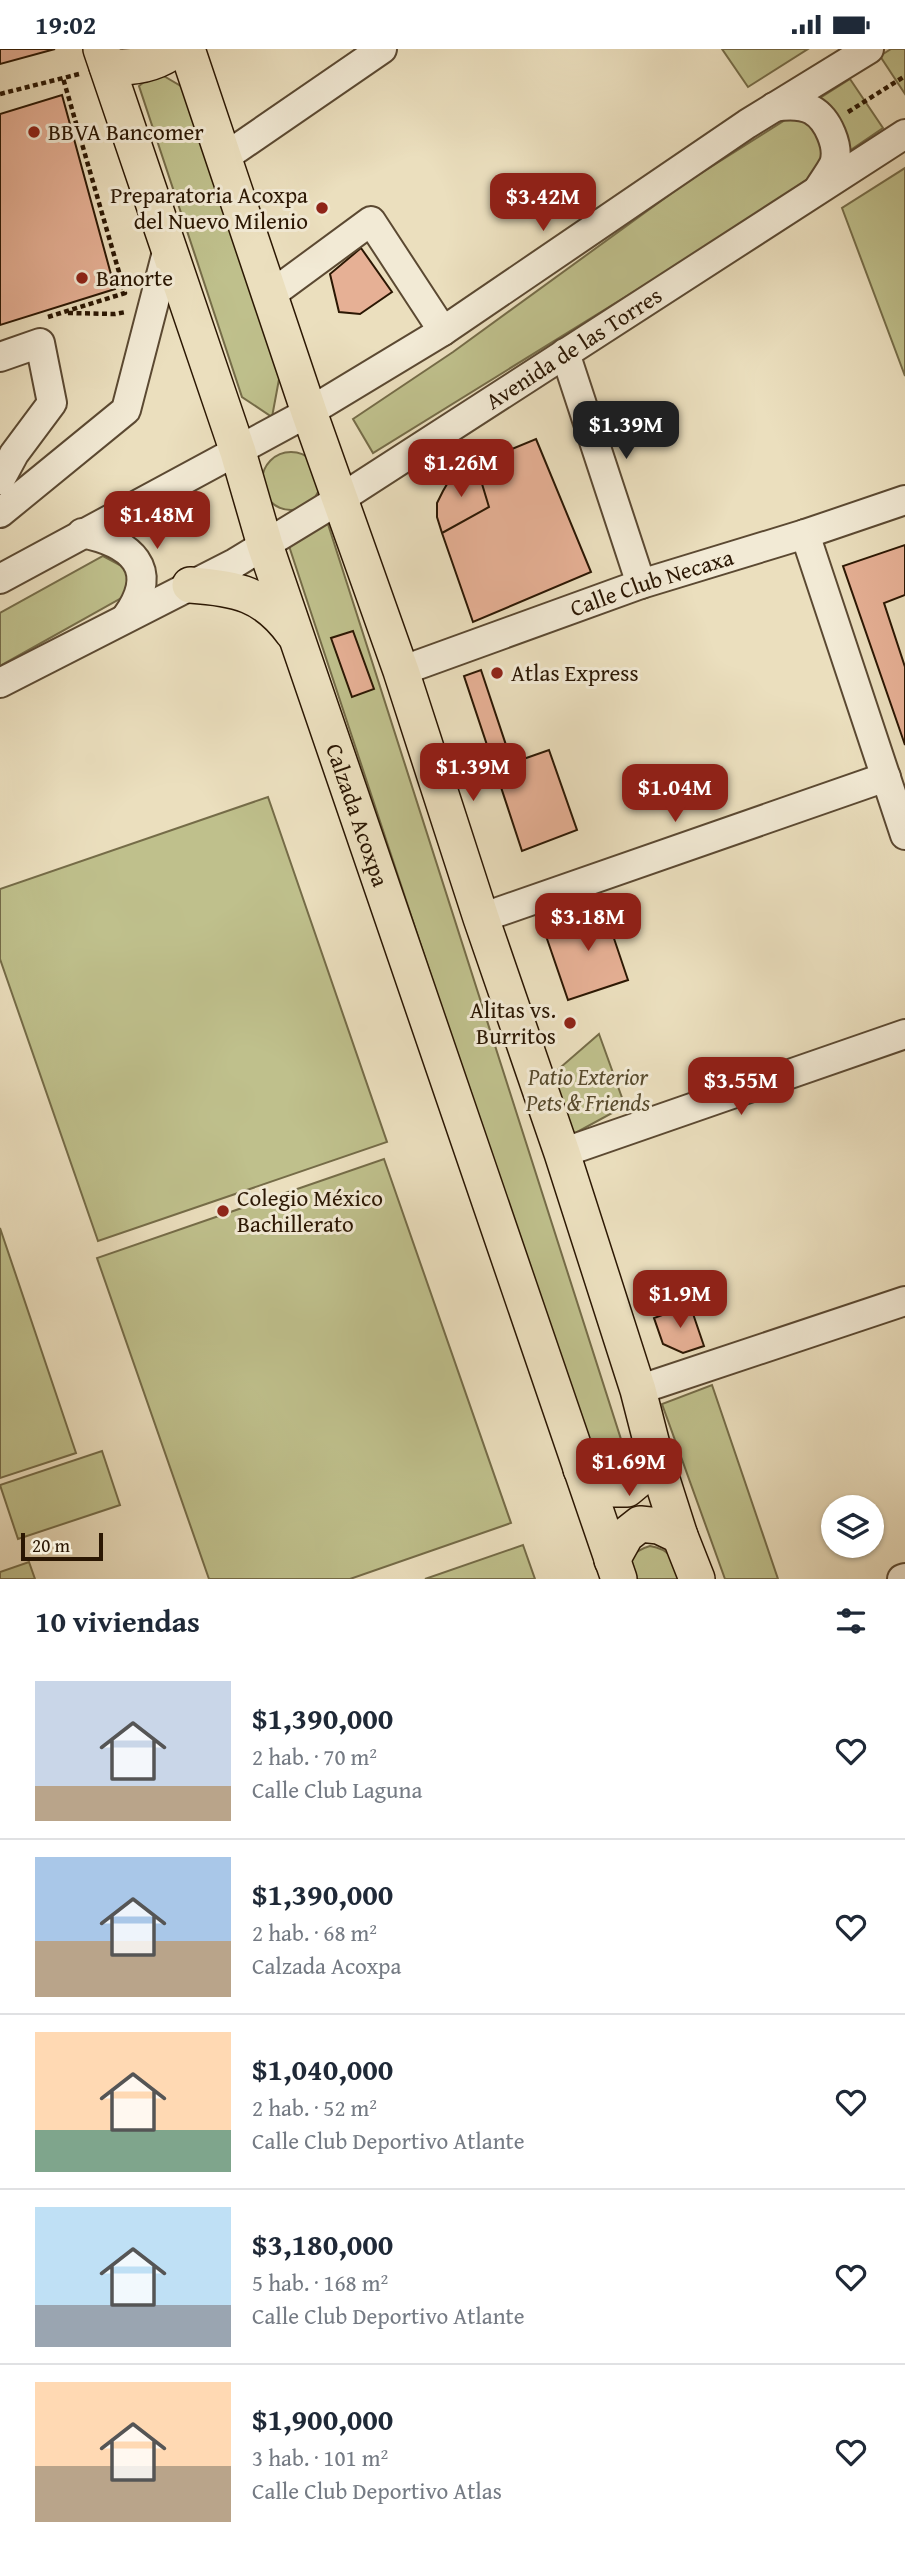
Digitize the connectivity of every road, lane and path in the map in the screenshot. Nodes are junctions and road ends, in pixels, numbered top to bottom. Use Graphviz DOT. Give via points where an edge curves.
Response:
graph roads {
  1 [pos="176,49"];
  2 [pos="187,49"];
  3 [pos="382,49"];
  4 [pos="869,49"];
  5 [pos="95,63"];
  6 [pos="905,76"];
  7 [pos="63,78"];
  8 [pos="0,94"];
  9 [pos="774,107"];
  10 [pos="827,126"];
  11 [pos="905,134"];
  12 [pos="222,159"];
  13 [pos="818,190"];
  14 [pos="168,248"];
  15 [pos="270,296"];
  16 [pos="62,313"];
  17 [pos="115,314"];
  18 [pos="40,319"];
  19 [pos="443,331"];
  20 [pos="565,353"];
  21 [pos="0,357"];
  22 [pos="309,412"];
  23 [pos="237,452"];
  24 [pos="0,480"];
  25 [pos="340,499"];
  26 [pos="905,500"];
  27 [pos="0,513"];
  28 [pos="82,533"];
  29 [pos="805,534"];
  30 [pos="265,545"];
  31 [pos="0,579"];
  32 [pos="641,584"];
  33 [pos="190,585"];
  34 [pos="127,616"];
  35 [pos="296,637"];
  36 [pos="401,671"];
  37 [pos="0,683"];
  38 [pos="886,777"];
  39 [pos="905,835"];
  40 [pos="481,918"];
  41 [pos="905,1034"];
  42 [pos="562,1153"];
  43 [pos="905,1301"];
  44 [pos="638,1390"];
  45 [pos="657,1464"];
  46 [pos="581,1469"];
  47 [pos="680,1536"];
  48 [pos="615,1570"];
  49 [pos="697,1579"];
  1 -- 5 [label="main road" via="143,66"];
  2 -- 12 [label="main road"];
  3 -- 12 [label="street"];
  4 -- 9 [label="street"];
  5 -- 7 [label="path"];
  5 -- 14 [label="main road, Calzada Acoxpa"];
  6 -- 10 [label="path"];
  7 -- 8 [label="path"];
  7 -- 16 [label="path" via="125,292"];
  9 -- 10 [label="street" via="793,105 814,111"];
  9 -- 19 [label="street"];
  10 -- 13 [label="street" via="835,146 834,162"];
  11 -- 13 [label="street, Avenida de las Torres"];
  12 -- 15 [label="main road"];
  13 -- 20 [label="street, Avenida de las Torres"];
  14 -- 23 [label="main road, Calzada Acoxpa"];
  14 -- 27 [label="street" via="126,410"];
  15 -- 19 [label="street" via="371,221"];
  15 -- 22 [label="main road"];
  16 -- 17 [label="path"];
  16 -- 18 [label="path"];
  19 -- 22 [label="street"];
  20 -- 25 [label="street, Avenida de las Torres"];
  20 -- 32 [label="street"];
  21 -- 24 [label="street" via="40,343 52,403"];
  22 -- 23 [label="street"];
  22 -- 25 [label="main road"];
  23 -- 28 [label="street"];
  23 -- 30 [label="main road, Calzada Acoxpa"];
  25 -- 30 [label="street, Avenida de las Torres"];
  25 -- 36 [label="main road"];
  26 -- 29 [label="street, Calle Club Necaxa"];
  28 -- 31 [label="street"];
  28 -- 34 [label="street" via="116,542 135,560 141,594"];
  29 -- 32 [label="street, Calle Club Necaxa"];
  29 -- 38 [label="street"];
  30 -- 33 [label="street, Avenida de las Torres"];
  30 -- 35 [label="main road, Calzada Acoxpa"];
  32 -- 36 [label="street, Calle Club Necaxa"];
  33 -- 34 [label="street, Avenida de las Torres"];
  33 -- 35 [label="main road" via="245,594 274,612"];
  34 -- 37 [label="street, Avenida de las Torres"];
  35 -- 46 [label="main road, Calzada Acoxpa"];
  36 -- 40 [label="main road"];
  38 -- 39 [label="street"];
  38 -- 40 [label="street"];
  40 -- 42 [label="main road"];
  41 -- 42 [label="street"];
  42 -- 44 [label="main road"];
  43 -- 44 [label="street"];
  44 -- 45 [label="main road"];
  45 -- 46 [label="main road" via="627,1489 607,1489"];
  45 -- 47 [label="main road"];
  46 -- 48 [label="main road, Calzada Acoxpa"];
  47 -- 48 [label="main road" via="659,1526 640,1524 626,1535"];
  47 -- 49 [label="main road"];
}
